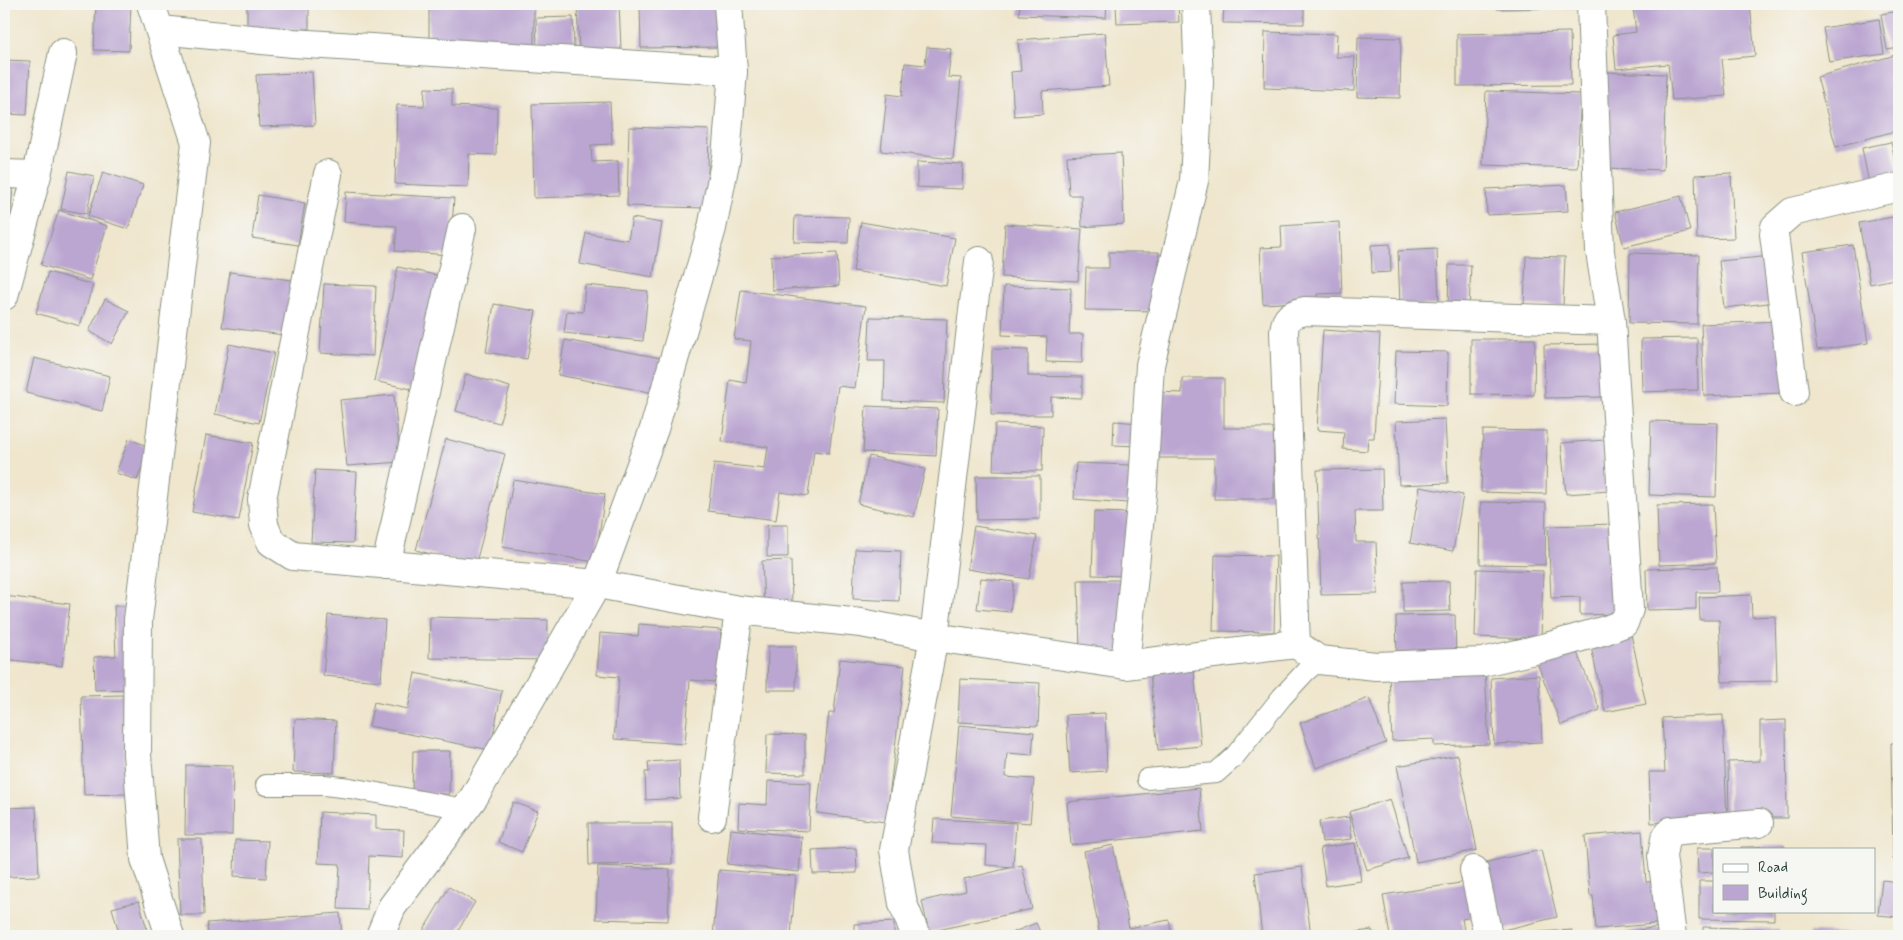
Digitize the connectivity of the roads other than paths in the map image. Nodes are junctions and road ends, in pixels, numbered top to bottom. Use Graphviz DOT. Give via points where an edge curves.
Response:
graph roads {
  1 [pos="151,4"];
  2 [pos="728,4"];
  3 [pos="1196,4"];
  4 [pos="1591,4"];
  5 [pos="160,30"];
  6 [pos="63,53"];
  7 [pos="733,71"];
  8 [pos="4,174"];
  9 [pos="37,174"];
  10 [pos="328,174"];
  11 [pos="1899,187"];
  12 [pos="462,228"];
  13 [pos="979,261"];
  14 [pos="4,296"];
  15 [pos="1610,320"];
  16 [pos="1794,392"];
  17 [pos="386,565"];
  18 [pos="597,584"];
  19 [pos="739,610"];
  20 [pos="934,637"];
  21 [pos="1296,644"];
  22 [pos="1318,660"];
  23 [pos="1125,665"];
  24 [pos="1147,779"];
  25 [pos="266,785"];
  26 [pos="465,810"];
  27 [pos="712,817"];
  28 [pos="1759,823"];
  29 [pos="1474,870"];
  30 [pos="170,936"];
  31 [pos="380,936"];
  32 [pos="916,936"];
  33 [pos="1488,936"];
  34 [pos="1672,936"];
  1 -- 5 [label="street"];
  2 -- 7 [label="street"];
  3 -- 23 [label="street" via="1199,84 1194,181 1150,365 1143,485"];
  4 -- 15 [label="street" via="1600,252"];
  5 -- 7 [label="street" via="293,43"];
  5 -- 30 [label="street" via="196,143 138,620 137,754 144,859"];
  6 -- 9 [label="street"];
  7 -- 18 [label="street" via="726,158 712,228 654,429"];
  8 -- 9 [label="street"];
  9 -- 14 [label="street"];
  10 -- 17 [label="street" via="262,499 264,525 271,542 293,556"];
  11 -- 16 [label="street" via="1792,212 1775,227"];
  12 -- 17 [label="street"];
  13 -- 20 [label="street"];
  15 -- 21 [label="street" via="1305,311 1287,318 1284,332"];
  15 -- 22 [label="street" via="1629,609 1624,623 1483,662 1376,666"];
  17 -- 18 [label="street"];
  18 -- 19 [label="street"];
  18 -- 26 [label="street"];
  19 -- 20 [label="street" via="861,623"];
  19 -- 27 [label="street"];
  20 -- 23 [label="street"];
  20 -- 32 [label="street" via="894,850 904,904"];
  21 -- 22 [label="street"];
  21 -- 23 [label="street"];
  22 -- 24 [label="lane" via="1282,697 1234,757 1216,773"];
  25 -- 26 [label="lane" via="350,788"];
  26 -- 31 [label="street" via="392,907"];
  28 -- 34 [label="street" via="1671,831 1665,839 1662,856"];
  29 -- 33 [label="street"];
}
